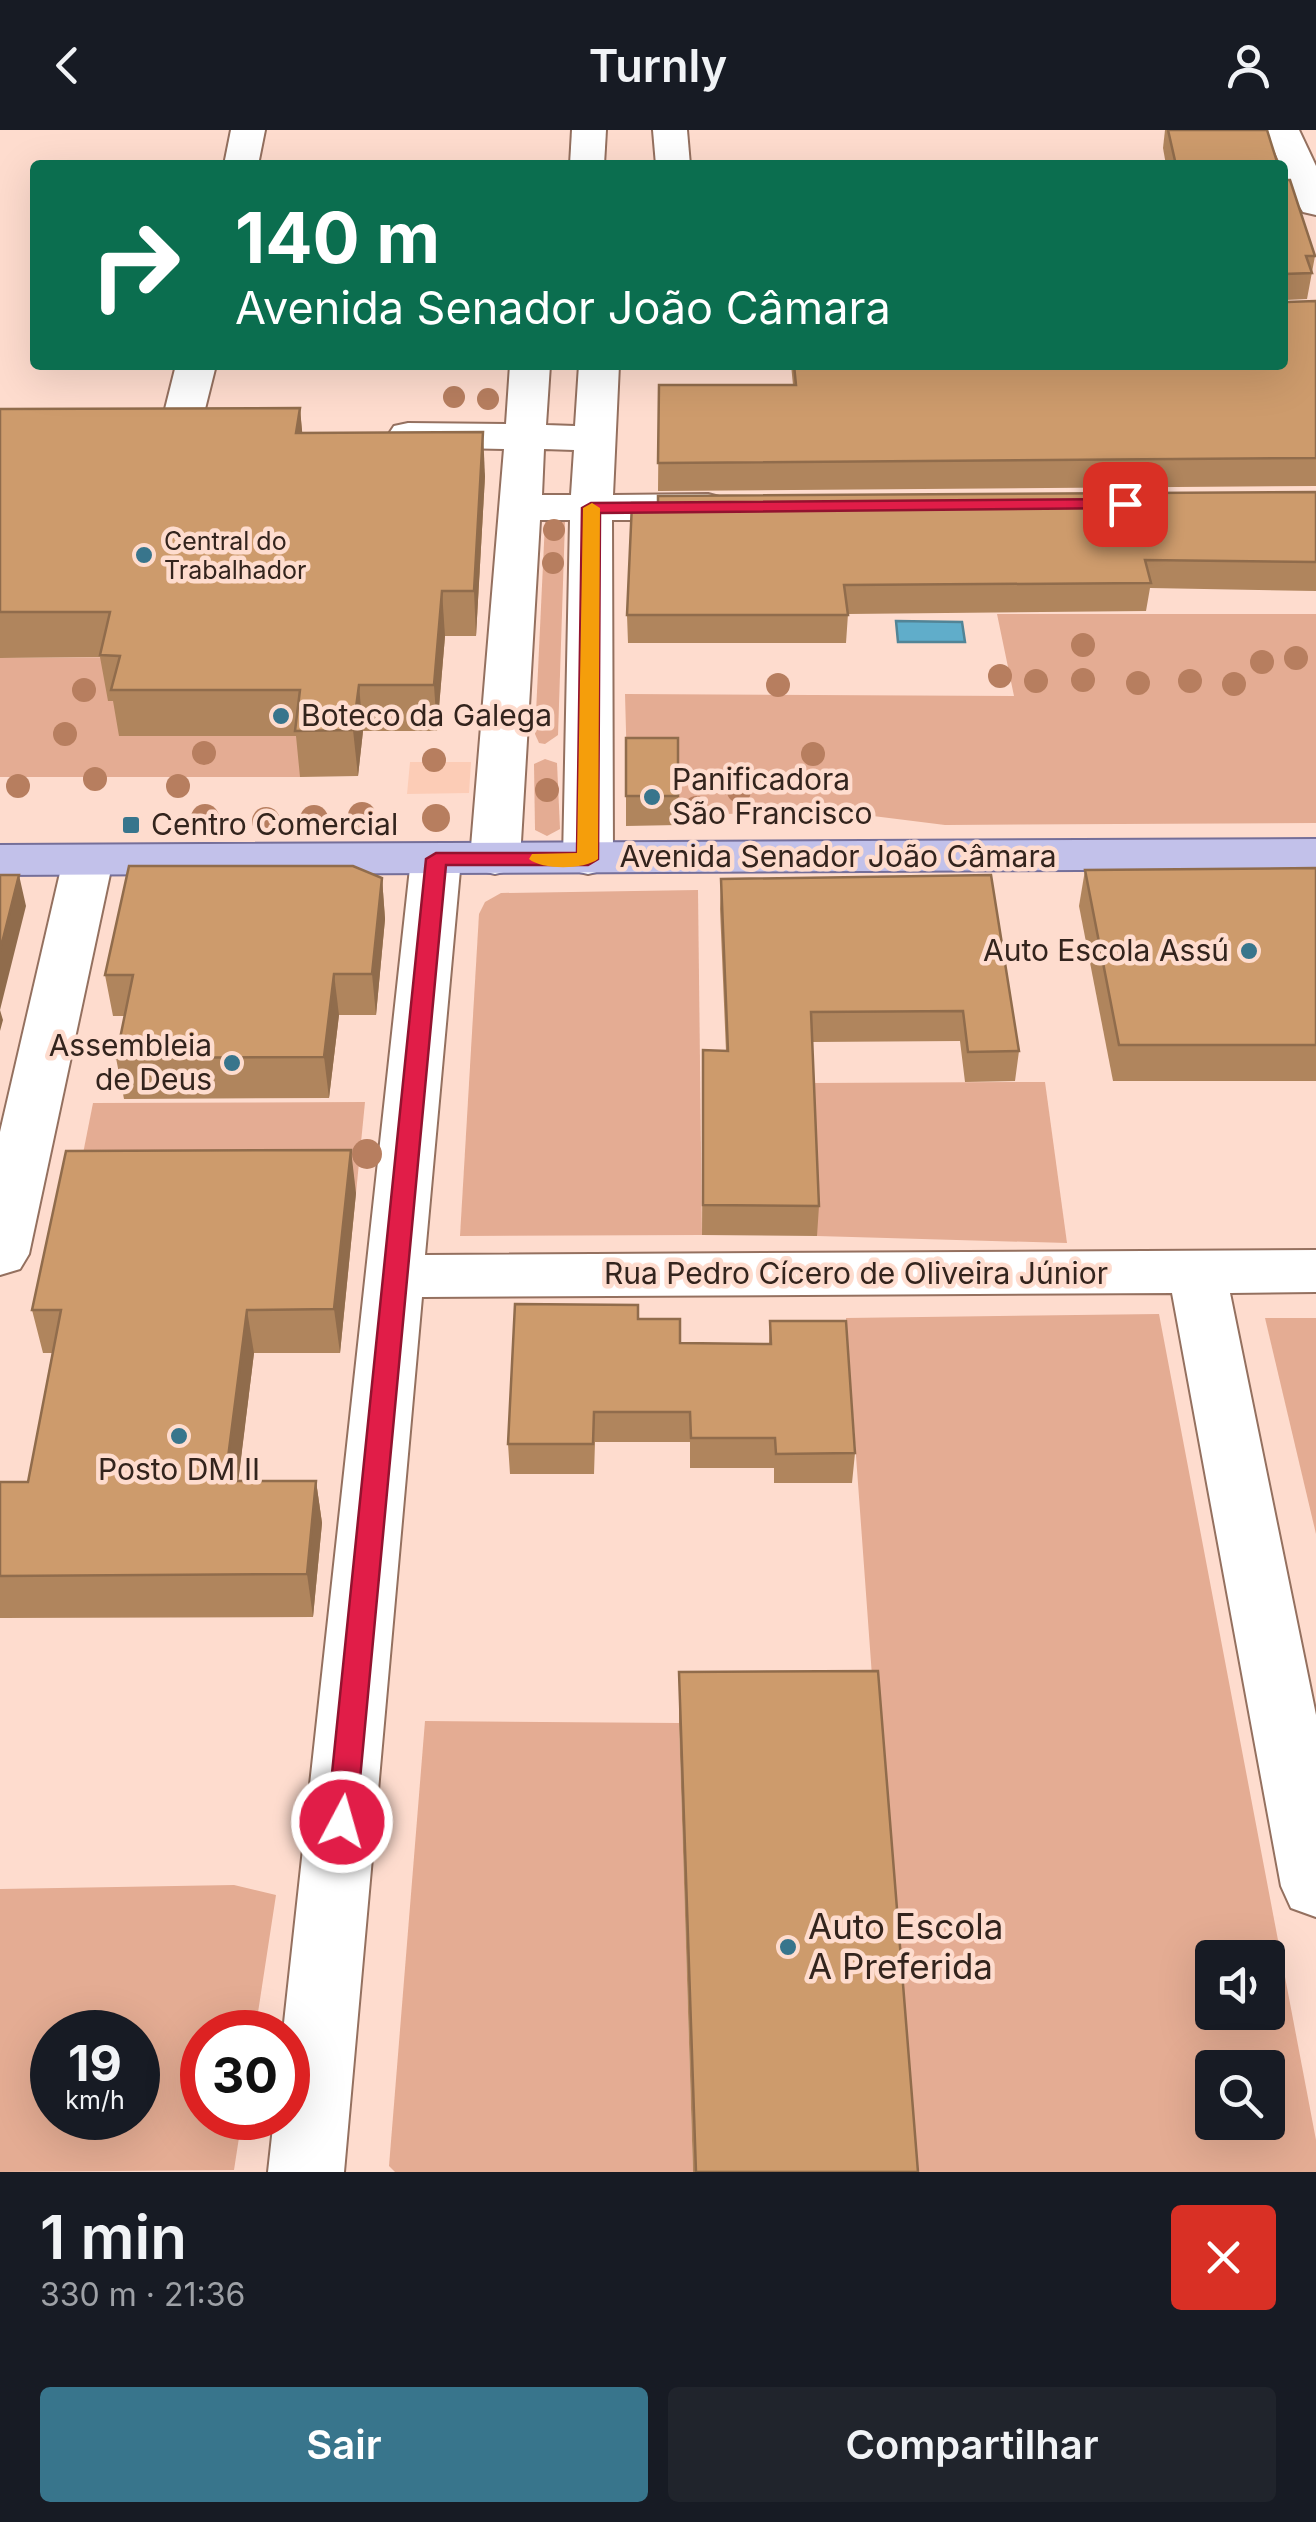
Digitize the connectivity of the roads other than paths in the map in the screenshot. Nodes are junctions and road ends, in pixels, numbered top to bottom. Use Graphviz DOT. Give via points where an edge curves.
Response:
graph roads {
  1 [pos="248,130"];
  2 [pos="589,130"];
  3 [pos="670,130"];
  4 [pos="1282,130"];
  5 [pos="242,160"];
  6 [pos="587,160"];
  7 [pos="672,160"];
  8 [pos="1316,204"];
  9 [pos="195,370"];
  10 [pos="530,370"];
  11 [pos="599,370"];
  12 [pos="178,433"];
  13 [pos="370,435"];
  14 [pos="523,436"];
  15 [pos="594,438"];
  16 [pos="748,507"];
  17 [pos="518,508"];
  18 [pos="591,508"];
  19 [pos="588,752"];
  20 [pos="501,754"];
  21 [pos="1316,854"];
  22 [pos="436,859"];
  23 [pos="495,859"];
  24 [pos="588,859"];
  25 [pos="0,860"];
  26 [pos="88,860"];
  27 [pos="0,1254"];
  28 [pos="1316,1271"];
  29 [pos="1196,1272"];
  30 [pos="396,1276"];
  31 [pos="1316,1886"];
  32 [pos="306,2172"];
  1 -- 5 [label="street"];
  2 -- 6 [label="street"];
  3 -- 7 [label="street"];
  4 -- 8 [label="street"];
  9 -- 12 [label="street"];
  10 -- 14 [label="street"];
  11 -- 15 [label="street"];
  13 -- 14 [label="street"];
  14 -- 15 [label="street"];
  14 -- 17 [label="street"];
  15 -- 18 [label="street"];
  16 -- 18 [label="street"];
  17 -- 18 [label="street"];
  17 -- 20 [label="street"];
  18 -- 19 [label="street"];
  19 -- 20 [label="street"];
  19 -- 24 [label="street"];
  20 -- 23 [label="street"];
  21 -- 24 [label="main road, Avenida Senador João Câmara"];
  22 -- 23 [label="main road, Avenida Senador João Câmara"];
  22 -- 26 [label="main road, Avenida Senador João Câmara"];
  22 -- 30 [label="street"];
  23 -- 24 [label="main road, Avenida Senador João Câmara"];
  25 -- 26 [label="main road, Avenida Senador João Câmara"];
  26 -- 27 [label="street"];
  28 -- 29 [label="street, Rua Pedro Cícero de Oliveira Júnior"];
  29 -- 30 [label="street, Rua Pedro Cícero de Oliveira Júnior"];
  29 -- 31 [label="street"];
  30 -- 32 [label="street"];
}
